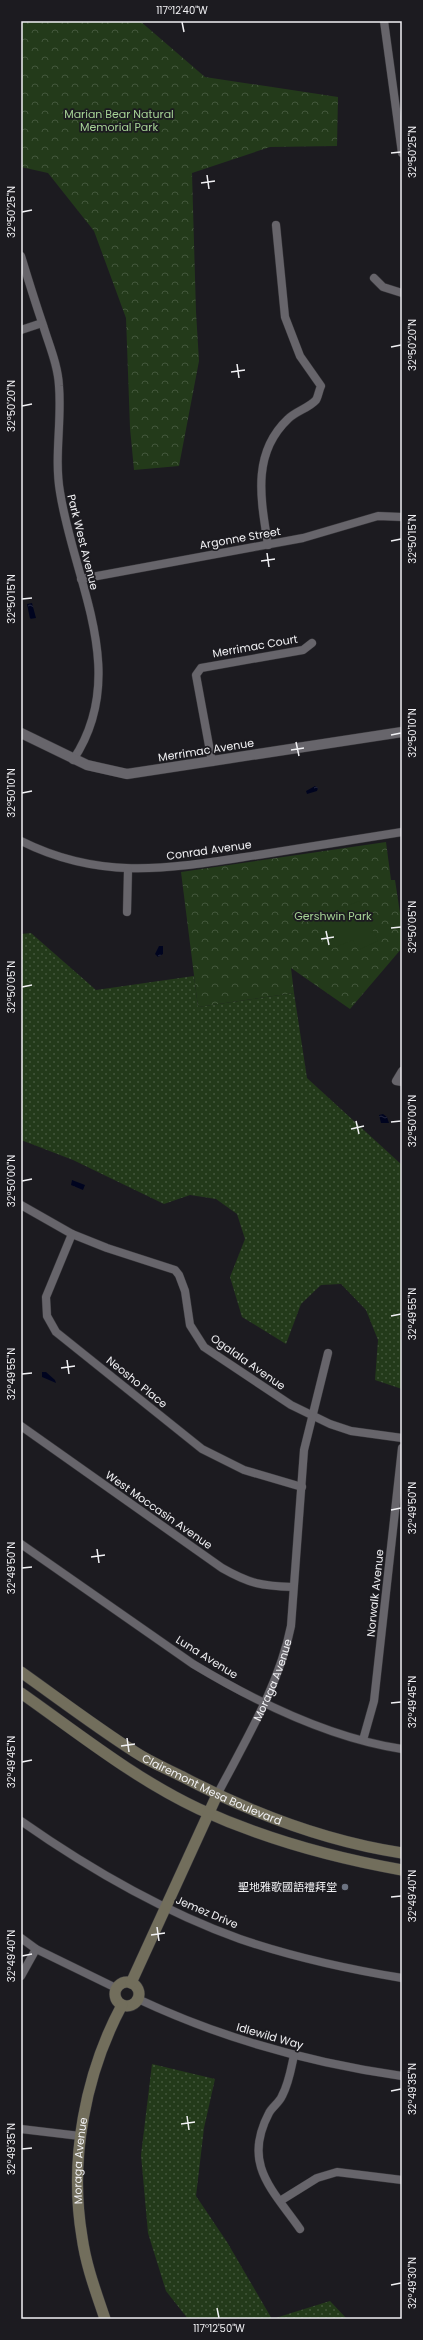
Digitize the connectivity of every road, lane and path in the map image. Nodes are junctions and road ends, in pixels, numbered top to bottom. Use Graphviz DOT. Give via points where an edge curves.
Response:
graph roads {
  1 [pos="384,21"];
  2 [pos="402,153"];
  3 [pos="276,225"];
  4 [pos="21,256"];
  5 [pos="374,278"];
  6 [pos="402,293"];
  7 [pos="42,323"];
  8 [pos="21,330"];
  9 [pos="402,517"];
  10 [pos="268,545"];
  11 [pos="81,578"];
  12 [pos="312,643"];
  13 [pos="21,732"];
  14 [pos="402,732"];
  15 [pos="73,760"];
  16 [pos="212,762"];
  17 [pos="402,832"];
  18 [pos="21,842"];
  19 [pos="128,870"];
  20 [pos="127,912"];
  21 [pos="402,1071"];
  22 [pos="399,1082"];
  23 [pos="21,1205"];
  24 [pos="72,1234"];
  25 [pos="328,1352"];
  26 [pos="312,1416"];
  27 [pos="21,1426"];
  28 [pos="402,1438"];
  29 [pos="402,1448"];
  30 [pos="302,1487"];
  31 [pos="21,1544"];
  32 [pos="294,1587"];
  33 [pos="21,1672"];
  34 [pos="21,1693"];
  35 [pos="264,1702"];
  36 [pos="364,1740"];
  37 [pos="402,1749"];
  38 [pos="217,1795"];
  39 [pos="210,1813"];
  40 [pos="21,1821"];
  41 [pos="402,1852"];
  42 [pos="402,1870"];
  43 [pos="166,1907"];
  44 [pos="21,1938"];
  45 [pos="36,1949"];
  46 [pos="21,1976"];
  47 [pos="402,1978"];
  48 [pos="131,1983"];
  49 [pos="116,1988"];
  50 [pos="138,1999"];
  51 [pos="122,2005"];
  52 [pos="294,2055"];
  53 [pos="402,2076"];
  54 [pos="21,2129"];
  55 [pos="80,2136"];
  56 [pos="402,2180"];
  57 [pos="280,2200"];
  58 [pos="300,2229"];
  59 [pos="105,2319"];
  1 -- 2 [label="street"];
  3 -- 10 [label="street" via="285,317 300,356 321,386 316,400 294,413 276,431 262,468 260,494"];
  4 -- 7 [label="street, Park West Avenue"];
  5 -- 6 [label="street" via="383,287"];
  7 -- 8 [label="street"];
  7 -- 11 [label="street, Park West Avenue" via="56,366 59,387 57,473 63,514"];
  9 -- 10 [label="street, Argonne Street" via="378,516 304,538"];
  10 -- 11 [label="street, Argonne Street"];
  11 -- 15 [label="street, Park West Avenue" via="97,644 100,685 95,715"];
  12 -- 16 [label="street, Merrimac Court" via="303,650 201,668 196,675"];
  13 -- 15 [label="street, Merrimac Avenue"];
  14 -- 16 [label="street, Merrimac Avenue"];
  15 -- 16 [label="street, Merrimac Avenue" via="87,766 127,774"];
  17 -- 19 [label="street, Conrad Avenue" via="188,866"];
  18 -- 19 [label="street, Conrad Avenue" via="40,851 85,865"];
  19 -- 20 [label="street"];
  21 -- 22 [label="street"];
  23 -- 24 [label="street, Ogalala Avenue"];
  24 -- 26 [label="street, Ogalala Avenue" via="175,1270 185,1291 190,1325 204,1347 291,1405"];
  24 -- 30 [label="street, Neosho Place" via="46,1297 47,1316 56,1332 202,1449 244,1470"];
  25 -- 26 [label="street, Moraga Avenue"];
  26 -- 28 [label="street, Ogalala Avenue" via="351,1431"];
  26 -- 30 [label="street, Moraga Avenue" via="304,1450"];
  27 -- 32 [label="street, West Moccasin Avenue" via="222,1568 245,1581 261,1586"];
  29 -- 36 [label="street, Norwalk Avenue" via="374,1701"];
  30 -- 32 [label="street, Moraga Avenue"];
  31 -- 35 [label="street, Luna Avenue" via="193,1664"];
  32 -- 35 [label="street, Moraga Avenue" via="287,1646"];
  33 -- 38 [label="main road, Clairemont Mesa Boulevard" via="136,1753"];
  34 -- 39 [label="main road, Clairemont Mesa Boulevard" via="127,1767"];
  35 -- 36 [label="street, Luna Avenue" via="310,1722"];
  35 -- 38 [label="street, Moraga Avenue"];
  36 -- 37 [label="street, Luna Avenue"];
  38 -- 39 [label="main road, Moraga Avenue"];
  38 -- 41 [label="main road, Clairemont Mesa Boulevard" via="275,1820 324,1837 369,1848"];
  39 -- 42 [label="main road, Clairemont Mesa Boulevard" via="277,1838 366,1864"];
  39 -- 43 [label="main road, Moraga Avenue"];
  40 -- 43 [label="street, Jemez Drive" via="62,1850"];
  43 -- 47 [label="street, Jemez Drive" via="246,1941 309,1960"];
  43 -- 48 [label="main road, Moraga Avenue"];
  44 -- 45 [label="street"];
  45 -- 46 [label="street"];
  45 -- 49 [label="street"];
  48 -- 49 [label="main road" via="124,1982"];
  48 -- 50 [label="main road" via="138,1991"];
  49 -- 51 [label="main road" via="116,2000"];
  50 -- 51 [label="main road" via="133,2004"];
  50 -- 52 [label="street, Idlewild Way" via="209,2029"];
  51 -- 55 [label="main road, Moraga Avenue" via="101,2052"];
  52 -- 53 [label="street, Idlewild Way"];
  52 -- 57 [label="street" via="290,2079 260,2132 257,2146 259,2163 269,2185"];
  54 -- 55 [label="street"];
  55 -- 59 [label="main road, Moraga Avenue" via="78,2182 81,2236 88,2269"];
  56 -- 57 [label="street" via="337,2172 317,2178"];
  57 -- 58 [label="street"];
}
